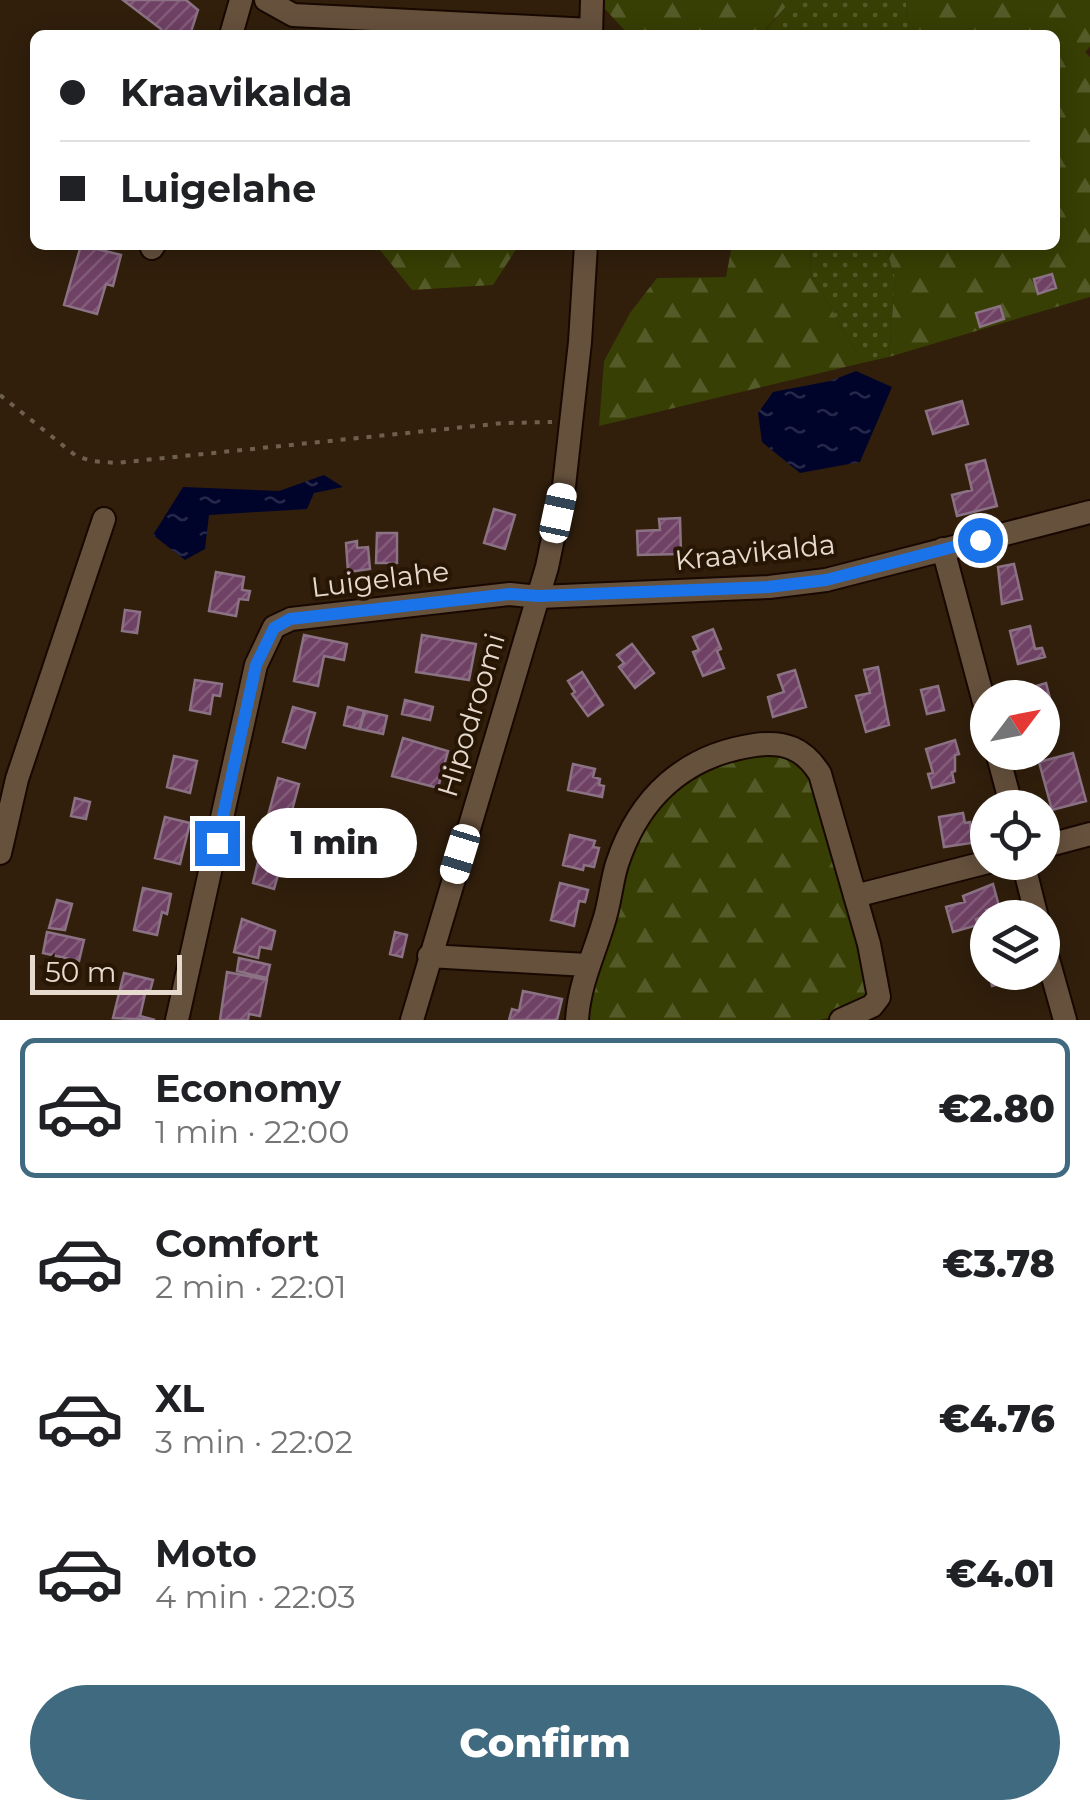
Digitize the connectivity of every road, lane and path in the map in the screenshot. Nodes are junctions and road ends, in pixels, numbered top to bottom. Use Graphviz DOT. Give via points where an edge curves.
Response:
graph roads {
  1 [pos="241,0"];
  2 [pos="266,0"];
  3 [pos="592,0"];
  4 [pos="232,30"];
  5 [pos="554,30"];
  6 [pos="591,30"];
  7 [pos="586,250"];
  8 [pos="0,395"];
  9 [pos="572,422"];
  10 [pos="1090,512"];
  11 [pos="104,519"];
  12 [pos="943,549"];
  13 [pos="539,596"];
  14 [pos="978,680"];
  15 [pos="1090,834"];
  16 [pos="1060,843"];
  17 [pos="0,853"];
  18 [pos="970,867"];
  19 [pos="855,896"];
  20 [pos="429,956"];
  21 [pos="587,965"];
  22 [pos="1056,990"];
  23 [pos="177,1020"];
  24 [pos="412,1020"];
  25 [pos="577,1020"];
  26 [pos="841,1020"];
  27 [pos="1064,1020"];
  1 -- 4 [label="street"];
  2 -- 5 [label="street" via="293,16"];
  3 -- 6 [label="street"];
  7 -- 9 [label="street, Hipodroomi"];
  8 -- 9 [label="path" via="75,456 116,463 504,423"];
  9 -- 13 [label="street, Hipodroomi"];
  10 -- 12 [label="street, Kraavikalda"];
  11 -- 17 [label="street" via="17,778"];
  12 -- 13 [label="street, Kraavikalda" via="826,580 768,587"];
  12 -- 14 [label="street"];
  13 -- 20 [label="street, Hipodroomi"];
  13 -- 23 [label="street, Luigelahe" via="290,619 274,628 256,665"];
  15 -- 16 [label="street"];
  18 -- 19 [label="street"];
  19 -- 21 [label="street" via="812,761 780,744 727,749 688,766 632,828"];
  19 -- 26 [label="street" via="880,997"];
  20 -- 21 [label="street"];
  20 -- 24 [label="street, Hipodroomi"];
  21 -- 25 [label="street"];
  22 -- 27 [label="street"];
}
